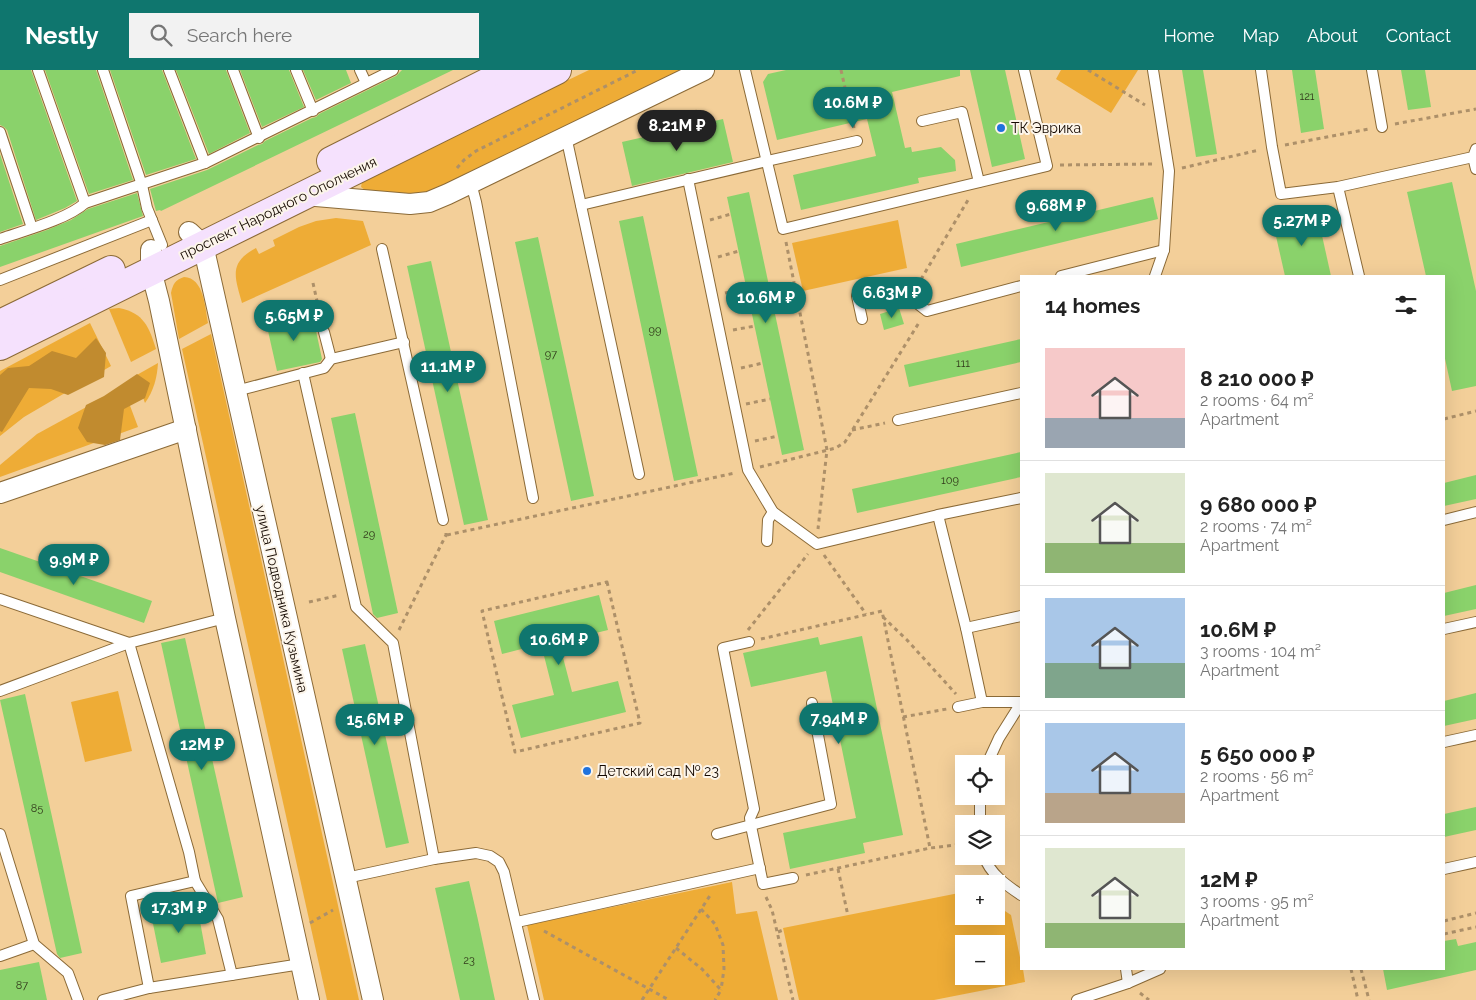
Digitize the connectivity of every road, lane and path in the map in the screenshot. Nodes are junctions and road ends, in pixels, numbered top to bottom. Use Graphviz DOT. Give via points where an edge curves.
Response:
graph roads {
  1 [pos="38,70"];
  2 [pos="103,70"];
  3 [pos="169,70"];
  4 [pos="233,70"];
  5 [pos="296,70"];
  6 [pos="360,70"];
  7 [pos="393,70"];
  8 [pos="512,70"];
  9 [pos="557,70"];
  10 [pos="638,70"];
  11 [pos="704,70"];
  12 [pos="745,70"];
  13 [pos="841,70"];
  14 [pos="1024,70"];
  15 [pos="1088,70"];
  16 [pos="1153,70"];
  17 [pos="1261,70"];
  18 [pos="1372,70"];
  19 [pos="366,84"];
  20 [pos="1148,108"];
  21 [pos="1476,109"];
  22 [pos="313,110"];
  23 [pos="695,110"];
  24 [pos="922,121"];
  25 [pos="853,123"];
  26 [pos="698,125"];
  27 [pos="1382,126"];
  28 [pos="0,132"];
  29 [pos="566,136"];
  30 [pos="259,138"];
  31 [pos="857,141"];
  32 [pos="1272,147"];
  33 [pos="1475,153"];
  34 [pos="767,161"];
  35 [pos="205,164"];
  36 [pos="1156,164"];
  37 [pos="1050,166"];
  38 [pos="1476,169"];
  39 [pos="1169,171"];
  40 [pos="688,179"];
  41 [pos="979,182"];
  42 [pos="472,183"];
  43 [pos="142,185"];
  44 [pos="1338,187"];
  45 [pos="448,194"];
  46 [pos="304,195"];
  47 [pos="85,203"];
  48 [pos="581,205"];
  49 [pos="731,214"];
  50 [pos="152,220"];
  51 [pos="697,223"];
  52 [pos="32,228"];
  53 [pos="783,229"];
  54 [pos="0,239"];
  55 [pos="196,239"];
  56 [pos="382,249"];
  57 [pos="1164,250"];
  58 [pos="739,251"];
  59 [pos="155,255"];
  60 [pos="705,260"];
  61 [pos="1065,275"];
  62 [pos="1155,275"];
  63 [pos="1359,275"];
  64 [pos="0,280"];
  65 [pos="920,281"];
  66 [pos="313,283"];
  67 [pos="1020,286"];
  68 [pos="747,288"];
  69 [pos="712,296"];
  70 [pos="927,311"];
  71 [pos="862,319"];
  72 [pos="0,324"];
  73 [pos="755,326"];
  74 [pos="324,332"];
  75 [pos="720,333"];
  76 [pos="404,342"];
  77 [pos="0,346"];
  78 [pos="331,359"];
  79 [pos="763,362"];
  80 [pos="727,371"];
  81 [pos="303,373"];
  82 [pos="236,391"];
  83 [pos="1020,393"];
  84 [pos="770,399"];
  85 [pos="734,406"];
  86 [pos="1476,411"];
  87 [pos="1445,419"];
  88 [pos="898,420"];
  89 [pos="186,429"];
  90 [pos="851,430"];
  91 [pos="778,436"];
  92 [pos="742,444"];
  93 [pos="827,450"];
  94 [pos="748,470"];
  95 [pos="639,474"];
  96 [pos="0,493"];
  97 [pos="533,498"];
  98 [pos="1020,498"];
  99 [pos="772,512"];
  100 [pos="1476,512"];
  101 [pos="938,515"];
  102 [pos="443,520"];
  103 [pos="1445,520"];
  104 [pos="767,541"];
  105 [pos="817,544"];
  106 [pos="353,592"];
  107 [pos="0,599"];
  108 [pos="309,602"];
  109 [pos="866,614"];
  110 [pos="883,616"];
  111 [pos="1020,616"];
  112 [pos="225,618"];
  113 [pos="1476,622"];
  114 [pos="966,628"];
  115 [pos="1445,629"];
  116 [pos="749,642"];
  117 [pos="129,643"];
  118 [pos="392,643"];
  119 [pos="736,645"];
  120 [pos="0,691"];
  121 [pos="982,702"];
  122 [pos="1020,702"];
  123 [pos="812,704"];
  124 [pos="1020,704"];
  125 [pos="960,706"];
  126 [pos="903,717"];
  127 [pos="1476,735"];
  128 [pos="1445,742"];
  129 [pos="515,752"];
  130 [pos="991,755"];
  131 [pos="750,826"];
  132 [pos="0,834"];
  133 [pos="717,834"];
  134 [pos="955,845"];
  135 [pos="930,848"];
  136 [pos="434,859"];
  137 [pos="1476,862"];
  138 [pos="987,865"];
  139 [pos="760,868"];
  140 [pos="1445,868"];
  141 [pos="838,869"];
  142 [pos="722,877"];
  143 [pos="346,878"];
  144 [pos="793,878"];
  145 [pos="195,880"];
  146 [pos="1020,894"];
  147 [pos="768,902"];
  148 [pos="340,906"];
  149 [pos="701,909"];
  150 [pos="1476,914"];
  151 [pos="848,916"];
  152 [pos="520,921"];
  153 [pos="1445,921"];
  154 [pos="310,923"];
  155 [pos="1476,928"];
  156 [pos="783,930"];
  157 [pos="778,932"];
  158 [pos="1445,934"];
  159 [pos="34,944"];
  160 [pos="676,948"];
  161 [pos="0,956"];
  162 [pos="301,964"];
  163 [pos="1126,970"];
  164 [pos="1158,970"];
  165 [pos="1351,970"];
  166 [pos="1361,970"];
  167 [pos="232,975"];
  168 [pos="1128,983"];
  169 [pos="149,988"];
  170 [pos="649,989"];
  171 [pos="721,990"];
  172 [pos="78,1000"];
  173 [pos="103,1000"];
  174 [pos="309,1000"];
  175 [pos="373,1000"];
  176 [pos="534,1000"];
  177 [pos="642,1000"];
  178 [pos="669,1000"];
  179 [pos="715,1000"];
  180 [pos="792,1000"];
  181 [pos="1077,1000"];
  182 [pos="1358,1000"];
  183 [pos="1369,1000"];
  1 -- 47 [label="lane"];
  2 -- 43 [label="lane"];
  3 -- 35 [label="lane"];
  4 -- 30 [label="lane"];
  5 -- 22 [label="lane"];
  6 -- 19 [label="lane"];
  7 -- 19 [label="lane"];
  8 -- 55 [label="main road, проспект Народного Ополчения"];
  9 -- 46 [label="main road, проспект Народного Ополчения"];
  10 -- 45 [label="path" via="476,151 452,174"];
  11 -- 29 [label="street"];
  12 -- 34 [label="lane"];
  13 -- 25 [label="path"];
  14 -- 41 [label="lane" via="1047,166"];
  15 -- 20 [label="path"];
  16 -- 39 [label="lane"];
  17 -- 32 [label="lane"];
  18 -- 27 [label="lane"];
  19 -- 22 [label="lane"];
  21 -- 27 [label="path"];
  22 -- 30 [label="lane"];
  23 -- 26 [label="path"];
  24 -- 41 [label="lane" via="962,112"];
  27 -- 32 [label="path"];
  28 -- 52 [label="lane"];
  29 -- 42 [label="street"];
  29 -- 48 [label="lane"];
  30 -- 35 [label="lane"];
  31 -- 34 [label="lane"];
  32 -- 39 [label="path"];
  32 -- 44 [label="lane" via="1281,194"];
  33 -- 38 [label="lane"];
  33 -- 44 [label="lane"];
  34 -- 40 [label="lane"];
  34 -- 53 [label="lane"];
  35 -- 43 [label="lane"];
  36 -- 37 [label="path"];
  39 -- 57 [label="lane"];
  40 -- 48 [label="lane"];
  40 -- 51 [label="lane"];
  41 -- 53 [label="lane"];
  41 -- 65 [label="path"];
  42 -- 45 [label="street"];
  42 -- 97 [label="lane"];
  43 -- 47 [label="lane"];
  43 -- 50 [label="lane"];
  44 -- 63 [label="lane"];
  45 -- 46 [label="street" via="429,202 410,204"];
  46 -- 55 [label="main road, проспект Народного Ополчения"];
  47 -- 52 [label="lane" via="78,210"];
  48 -- 95 [label="lane"];
  49 -- 51 [label="path"];
  50 -- 59 [label="lane"];
  50 -- 64 [label="lane"];
  51 -- 60 [label="lane"];
  52 -- 54 [label="lane"];
  53 -- 93 [label="path"];
  55 -- 59 [label="main road, проспект Народного Ополчения"];
  55 -- 82 [label="street, улица Подводника Кузьмина"];
  56 -- 76 [label="lane"];
  57 -- 61 [label="lane"];
  57 -- 62 [label="lane"];
  58 -- 60 [label="path"];
  59 -- 72 [label="main road, проспект Народного Ополчения"];
  59 -- 77 [label="main road, проспект Народного Ополчения"];
  59 -- 89 [label="street" via="159,301"];
  60 -- 69 [label="lane"];
  66 -- 74 [label="path"];
  67 -- 70 [label="lane"];
  68 -- 69 [label="path"];
  69 -- 75 [label="lane"];
  70 -- 71 [label="lane" via="895,286 857,296"];
  70 -- 90 [label="path"];
  73 -- 75 [label="path"];
  74 -- 78 [label="lane"];
  75 -- 80 [label="lane"];
  76 -- 78 [label="lane"];
  76 -- 102 [label="lane"];
  78 -- 81 [label="lane" via="324,368"];
  79 -- 80 [label="path"];
  80 -- 85 [label="lane"];
  81 -- 82 [label="lane"];
  81 -- 106 [label="lane"];
  82 -- 143 [label="street, улица Подводника Кузьмина"];
  83 -- 88 [label="lane"];
  84 -- 85 [label="path"];
  85 -- 92 [label="lane"];
  86 -- 87 [label="path"];
  88 -- 90 [label="path"];
  89 -- 96 [label="street"];
  89 -- 112 [label="street"];
  90 -- 93 [label="path" via="840,446"];
  91 -- 92 [label="path"];
  92 -- 94 [label="lane"];
  93 -- 94 [label="path"];
  93 -- 105 [label="path"];
  94 -- 99 [label="lane"];
  94 -- 118 [label="path" via="446,535"];
  98 -- 101 [label="lane"];
  99 -- 104 [label="lane" via="768,520"];
  99 -- 105 [label="lane"];
  100 -- 103 [label="lane"];
  101 -- 105 [label="lane"];
  101 -- 114 [label="lane"];
  105 -- 109 [label="path"];
  105 -- 119 [label="path"];
  106 -- 108 [label="path"];
  106 -- 118 [label="lane" via="356,607"];
  107 -- 117 [label="lane"];
  109 -- 110 [label="path" via="882,611"];
  109 -- 116 [label="path"];
  110 -- 125 [label="path" via="958,697"];
  110 -- 126 [label="path"];
  111 -- 114 [label="lane"];
  112 -- 117 [label="lane"];
  112 -- 162 [label="street"];
  113 -- 115 [label="lane"];
  114 -- 121 [label="lane"];
  116 -- 119 [label="lane"];
  117 -- 120 [label="lane"];
  117 -- 145 [label="lane"];
  118 -- 136 [label="lane"];
  119 -- 131 [label="lane" via="723,648 754,809"];
  121 -- 122 [label="lane"];
  121 -- 125 [label="lane"];
  123 -- 131 [label="lane" via="831,804"];
  124 -- 130 [label="lane"];
  125 -- 126 [label="path"];
  126 -- 135 [label="path"];
  127 -- 128 [label="lane"];
  129 -- 129 [label="path" via="482,612 607,582 640,723"];
  131 -- 133 [label="lane"];
  131 -- 139 [label="lane"];
  132 -- 159 [label="lane"];
  134 -- 135 [label="path"];
  135 -- 141 [label="path"];
  136 -- 143 [label="lane"];
  136 -- 152 [label="lane" via="476,853 499,862"];
  137 -- 140 [label="lane"];
  138 -- 146 [label="lane" via="1003,883"];
  139 -- 142 [label="lane"];
  139 -- 144 [label="lane" via="763,884"];
  141 -- 144 [label="path"];
  141 -- 151 [label="path"];
  142 -- 149 [label="path"];
  142 -- 152 [label="lane"];
  143 -- 175 [label="street, улица Подводника Кузьмина"];
  145 -- 167 [label="lane" via="218,919"];
  145 -- 169 [label="lane" via="131,896"];
  147 -- 157 [label="path"];
  148 -- 154 [label="path"];
  149 -- 160 [label="path"];
  149 -- 171 [label="path" via="716,924 723,944"];
  150 -- 153 [label="path"];
  152 -- 170 [label="path"];
  152 -- 176 [label="lane"];
  155 -- 158 [label="path"];
  156 -- 157 [label="path"];
  157 -- 180 [label="path"];
  159 -- 161 [label="lane"];
  159 -- 172 [label="lane" via="68,973"];
  160 -- 170 [label="path"];
  160 -- 171 [label="path"];
  162 -- 167 [label="lane"];
  162 -- 174 [label="street"];
  163 -- 168 [label="lane"];
  164 -- 168 [label="lane"];
  165 -- 182 [label="path"];
  166 -- 183 [label="path"];
  167 -- 169 [label="lane"];
  168 -- 181 [label="lane"];
  169 -- 173 [label="lane"];
  170 -- 177 [label="path"];
  170 -- 178 [label="path"];
  171 -- 179 [label="path"];
}
